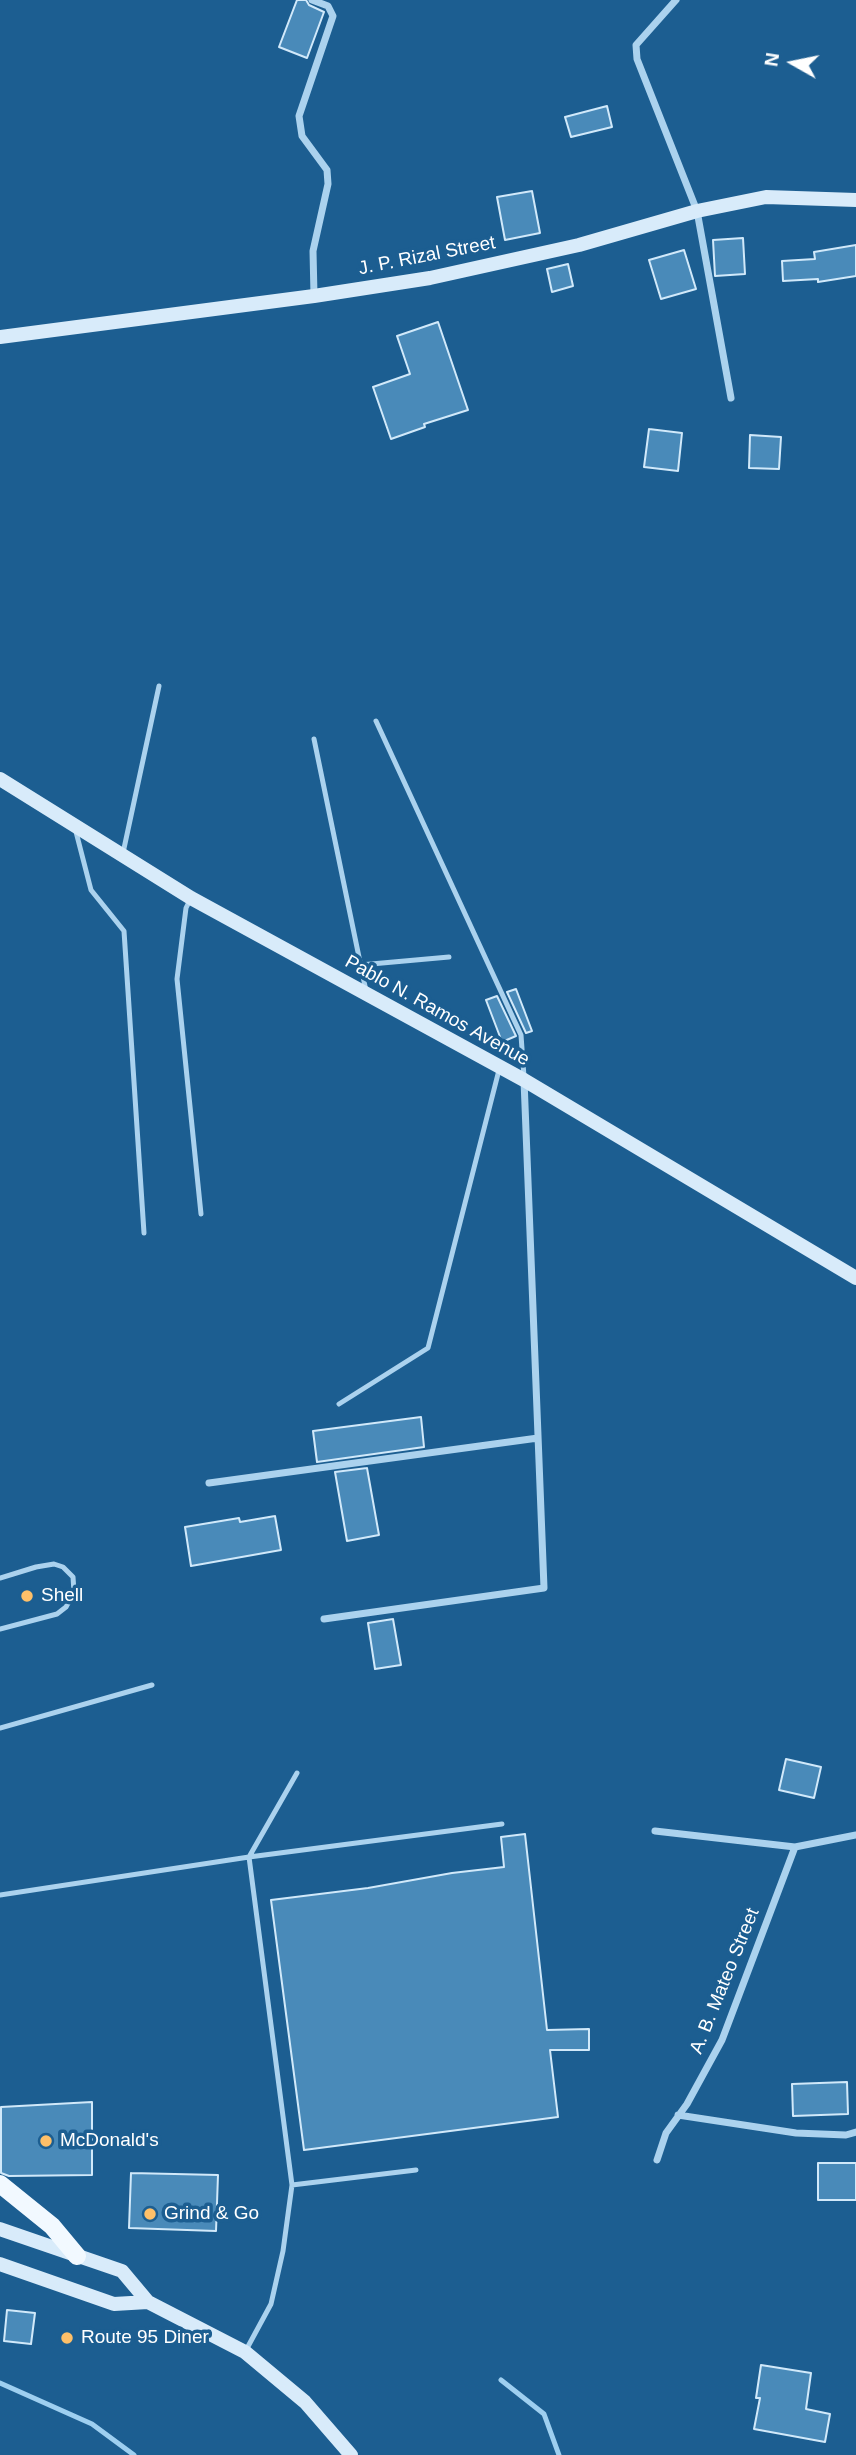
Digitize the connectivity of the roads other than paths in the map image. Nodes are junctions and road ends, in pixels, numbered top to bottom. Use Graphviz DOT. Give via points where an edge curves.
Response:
graph roads {
  1 [pos="312,0"];
  2 [pos="676,0"];
  3 [pos="856,200"];
  4 [pos="697,211"];
  5 [pos="314,296"];
  6 [pos="0,337"];
  7 [pos="731,398"];
  8 [pos="159,686"];
  9 [pos="376,721"];
  10 [pos="314,739"];
  11 [pos="0,779"];
  12 [pos="74,825"];
  13 [pos="123,856"];
  14 [pos="191,898"];
  15 [pos="449,957"];
  16 [pos="360,965"];
  17 [pos="367,994"];
  18 [pos="500,1067"];
  19 [pos="524,1080"];
  20 [pos="201,1214"];
  21 [pos="144,1233"];
  22 [pos="856,1278"];
  23 [pos="340,1404"];
  24 [pos="538,1438"];
  25 [pos="209,1483"];
  26 [pos="0,1578"];
  27 [pos="324,1619"];
  28 [pos="0,1629"];
  29 [pos="152,1685"];
  30 [pos="0,1728"];
  31 [pos="297,1773"];
  32 [pos="502,1824"];
  33 [pos="655,1831"];
  34 [pos="856,1835"];
  35 [pos="795,1847"];
  36 [pos="249,1857"];
  37 [pos="0,1895"];
  38 [pos="678,2115"];
  39 [pos="856,2132"];
  40 [pos="657,2160"];
  41 [pos="416,2170"];
  42 [pos="0,2184"];
  43 [pos="292,2185"];
  44 [pos="0,2229"];
  45 [pos="77,2256"];
  46 [pos="0,2264"];
  47 [pos="148,2302"];
  48 [pos="245,2352"];
  49 [pos="351,2455"];
  1 -- 5 [label="street" via="328,6 333,16 299,116 302,135 327,170 313,251"];
  2 -- 4 [label="street" via="636,45 637,59"];
  3 -- 4 [label="main road, J. P. Rizal Street" via="766,197"];
  4 -- 5 [label="main road, J. P. Rizal Street" via="444,275"];
  4 -- 7 [label="street"];
  5 -- 6 [label="main road, J. P. Rizal Street"];
  8 -- 13 [label="lane"];
  9 -- 19 [label="lane" via="521,1035"];
  10 -- 16 [label="lane"];
  11 -- 12 [label="main road, Pablo N. Ramos Avenue"];
  12 -- 13 [label="main road, Pablo N. Ramos Avenue"];
  12 -- 21 [label="lane" via="91,890 124,931"];
  13 -- 14 [label="main road, Pablo N. Ramos Avenue"];
  14 -- 17 [label="main road, Pablo N. Ramos Avenue"];
  14 -- 20 [label="lane" via="177,979"];
  15 -- 16 [label="lane"];
  16 -- 17 [label="lane"];
  17 -- 18 [label="main road, Pablo N. Ramos Avenue"];
  18 -- 19 [label="main road, Pablo N. Ramos Avenue"];
  18 -- 23 [label="lane" via="428,1348"];
  19 -- 22 [label="main road, Pablo N. Ramos Avenue"];
  19 -- 24 [label="street"];
  24 -- 25 [label="street"];
  24 -- 27 [label="street" via="544,1588"];
  26 -- 28 [label="lane" via="54,1564 73,1577 74,1592 57,1614"];
  29 -- 30 [label="lane"];
  31 -- 36 [label="lane"];
  32 -- 36 [label="lane"];
  33 -- 35 [label="street"];
  34 -- 35 [label="street"];
  35 -- 38 [label="street, A. B. Mateo Street" via="722,2040"];
  36 -- 37 [label="lane"];
  36 -- 43 [label="lane"];
  38 -- 39 [label="street" via="796,2133"];
  38 -- 40 [label="street, A. B. Mateo Street"];
  41 -- 43 [label="lane"];
  42 -- 45 [label="main road" via="52,2226"];
  43 -- 48 [label="lane" via="271,2304"];
  44 -- 45 [label="main road"];
  45 -- 47 [label="main road" via="122,2271"];
  46 -- 47 [label="main road" via="114,2304"];
  47 -- 48 [label="main road"];
  48 -- 49 [label="main road" via="306,2402"];
}
